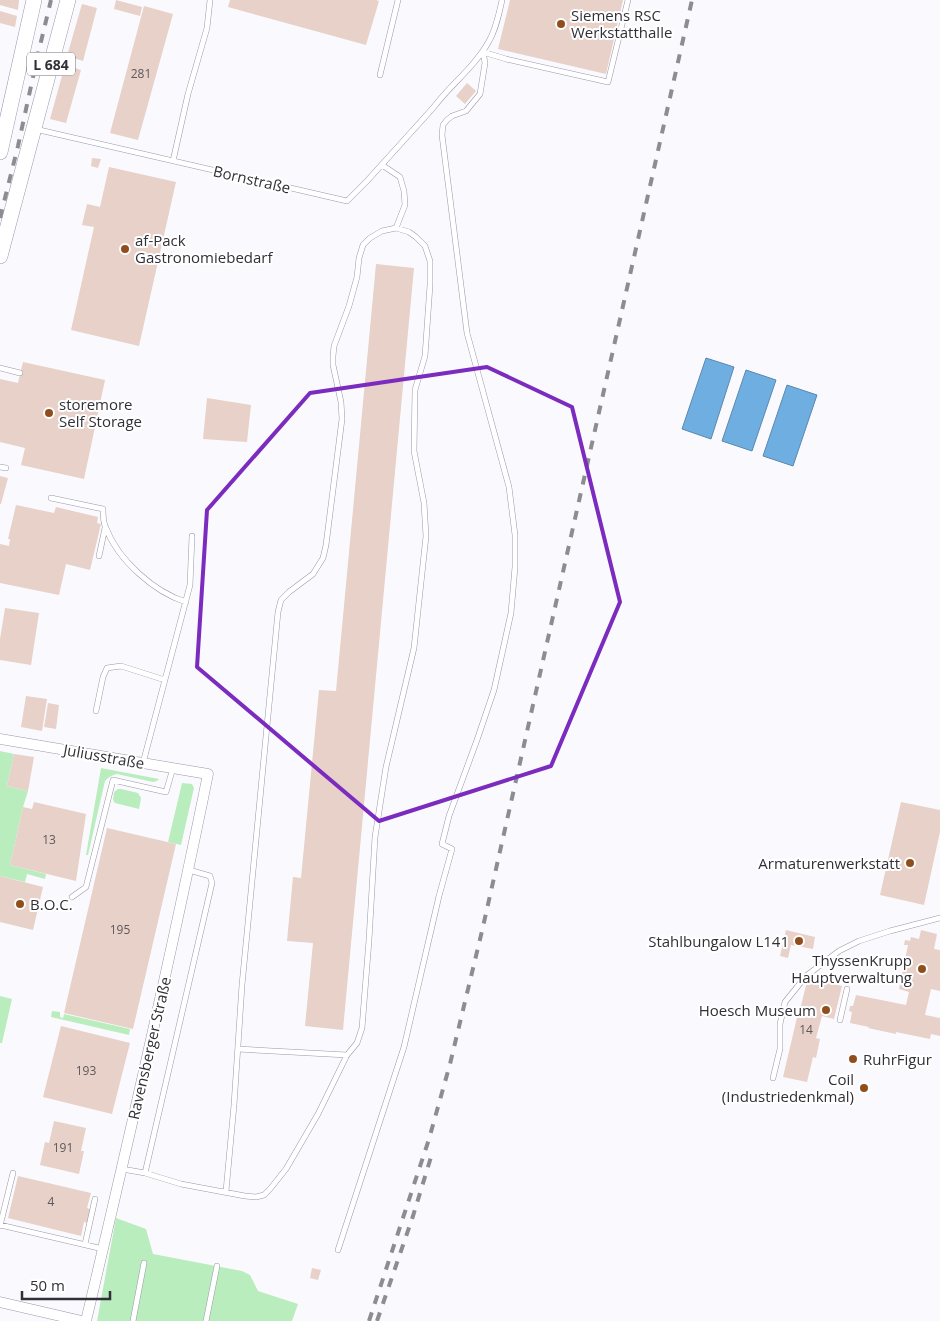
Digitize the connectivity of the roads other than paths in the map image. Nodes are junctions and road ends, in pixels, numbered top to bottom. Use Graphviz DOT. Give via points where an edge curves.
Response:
graph roads {
  1 [pos="34,0"];
  2 [pos="68,0"];
  3 [pos="210,0"];
  4 [pos="398,0"];
  5 [pos="502,0"];
  6 [pos="628,0"];
  7 [pos="483,52"];
  8 [pos="380,75"];
  9 [pos="34,128"];
  10 [pos="0,152"];
  11 [pos="173,161"];
  12 [pos="382,165"];
  13 [pos="396,228"];
  14 [pos="0,256"];
  15 [pos="0,368"];
  16 [pos="20,373"];
  17 [pos="0,467"];
  18 [pos="6,468"];
  19 [pos="51,498"];
  20 [pos="105,527"];
  21 [pos="192,536"];
  22 [pos="99,556"];
  23 [pos="186,602"];
  24 [pos="165,680"];
  25 [pos="96,711"];
  26 [pos="0,739"];
  27 [pos="143,763"];
  28 [pos="173,768"];
  29 [pos="208,774"];
  30 [pos="189,870"];
  31 [pos="72,897"];
  32 [pos="940,918"];
  33 [pos="847,989"];
  34 [pos="840,1020"];
  35 [pos="238,1048"];
  36 [pos="348,1055"];
  37 [pos="773,1078"];
  38 [pos="121,1169"];
  39 [pos="13,1173"];
  40 [pos="145,1173"];
  41 [pos="226,1192"];
  42 [pos="95,1200"];
  43 [pos="0,1226"];
  44 [pos="85,1244"];
  45 [pos="103,1248"];
  46 [pos="338,1250"];
  47 [pos="144,1264"];
  48 [pos="217,1266"];
  49 [pos="0,1302"];
  50 [pos="82,1321"];
  51 [pos="86,1321"];
  52 [pos="133,1321"];
  53 [pos="206,1321"];
  1 -- 10 [label="main road, L 684"];
  2 -- 9 [label="main road, L 684"];
  3 -- 11 [label="lane" via="207,28"];
  4 -- 8 [label="lane"];
  5 -- 7 [label="lane" via="496,24"];
  6 -- 7 [label="lane" via="608,82"];
  7 -- 12 [label="lane, Bornstraße"];
  7 -- 46 [label="lane" via="485,63 480,94 466,111 447,120 442,134 467,333 511,504 515,535 511,613 494,690 443,838 442,844 452,850 404,1047"];
  9 -- 11 [label="lane, Bornstraße"];
  9 -- 14 [label="main road, L 684"];
  11 -- 12 [label="lane, Bornstraße" via="347,200"];
  12 -- 13 [label="lane" via="400,177 404,191 405,205"];
  13 -- 35 [label="lane" via="382,231 363,245 358,277 334,346 332,356 342,419 323,558 313,574 281,600 278,612"];
  13 -- 36 [label="lane" via="416,237 425,246 430,261 425,356 415,390 414,451 424,503 426,536 414,648 386,767 374,837 362,1028"];
  15 -- 16 [label="lane"];
  17 -- 18 [label="lane"];
  19 -- 20 [label="lane" via="103,509"];
  20 -- 22 [label="lane"];
  20 -- 23 [label="lane" via="120,553 138,574"];
  21 -- 23 [label="lane"];
  23 -- 24 [label="lane"];
  24 -- 25 [label="lane" via="121,666 107,668 102,677"];
  24 -- 27 [label="lane"];
  26 -- 27 [label="street, Juliusstraße"];
  27 -- 28 [label="street, Juliusstraße"];
  28 -- 29 [label="street, Juliusstraße"];
  28 -- 31 [label="lane" via="166,792 113,780 86,887"];
  29 -- 30 [label="street, Ravensberger Straße"];
  30 -- 38 [label="street, Ravensberger Straße"];
  30 -- 40 [label="lane" via="210,876 212,883"];
  32 -- 37 [label="lane" via="859,941 839,951 806,976 785,1002"];
  33 -- 34 [label="lane"];
  35 -- 36 [label="lane"];
  35 -- 41 [label="lane"];
  36 -- 41 [label="lane" via="286,1169 270,1189 256,1197"];
  38 -- 40 [label="lane"];
  38 -- 45 [label="street, Ravensberger Straße"];
  39 -- 43 [label="lane"];
  40 -- 41 [label="lane"];
  42 -- 44 [label="lane"];
  43 -- 44 [label="lane"];
  44 -- 45 [label="lane"];
  45 -- 51 [label="street, Ravensberger Straße"];
  47 -- 52 [label="lane"];
  48 -- 53 [label="lane"];
  49 -- 50 [label="street"];
}
